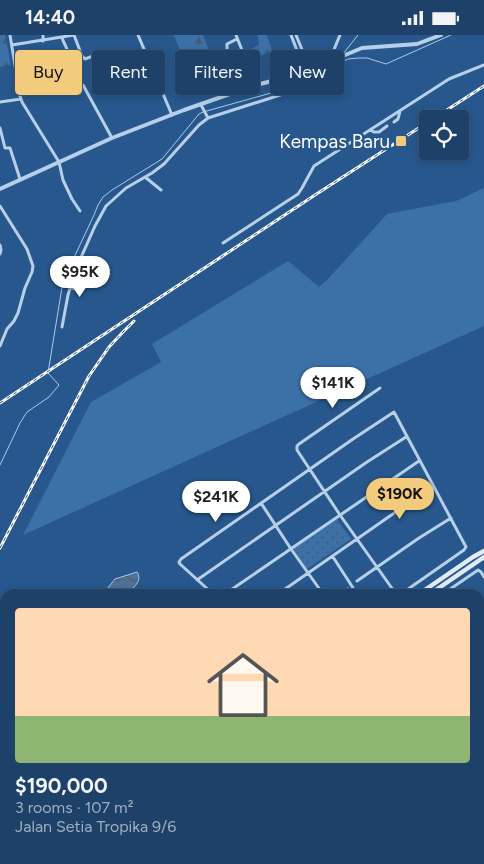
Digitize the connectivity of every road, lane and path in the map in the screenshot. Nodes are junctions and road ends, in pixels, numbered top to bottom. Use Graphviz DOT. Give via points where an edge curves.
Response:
graph roads {
  1 [pos="10,35"];
  2 [pos="43,35"];
  3 [pos="74,35"];
  4 [pos="138,35"];
  5 [pos="291,35"];
  6 [pos="296,35"];
  7 [pos="340,35"];
  8 [pos="441,35"];
  9 [pos="236,37"];
  10 [pos="62,38"];
  11 [pos="43,41"];
  12 [pos="12,45"];
  13 [pos="67,50"];
  14 [pos="227,50"];
  15 [pos="242,50"];
  16 [pos="298,50"];
  17 [pos="301,50"];
  18 [pos="334,50"];
  19 [pos="344,55"];
  20 [pos="92,57"];
  21 [pos="15,64"];
  22 [pos="484,65"];
  23 [pos="83,85"];
  24 [pos="20,95"];
  25 [pos="227,95"];
  26 [pos="276,95"];
  27 [pos="21,99"];
  28 [pos="0,102"];
  29 [pos="201,106"];
  30 [pos="400,111"];
  31 [pos="172,115"];
  32 [pos="208,117"];
  33 [pos="394,122"];
  34 [pos="387,126"];
  35 [pos="0,128"];
  36 [pos="370,129"];
  37 [pos="112,138"];
  38 [pos="59,162"];
  39 [pos="145,177"];
  40 [pos="20,179"];
  41 [pos="0,189"];
  42 [pos="160,190"];
  43 [pos="1,208"];
  44 [pos="80,211"];
  45 [pos="0,214"];
  46 [pos="223,243"];
  47 [pos="0,245"];
  48 [pos="0,253"];
  49 [pos="75,271"];
  50 [pos="69,287"];
  51 [pos="62,327"];
  52 [pos="0,346"];
  53 [pos="380,388"];
  54 [pos="406,437"];
  55 [pos="419,461"];
  56 [pos="309,469"];
  57 [pos="434,487"];
  58 [pos="325,491"];
  59 [pos="261,503"];
  60 [pos="340,515"];
  61 [pos="451,518"];
  62 [pos="276,525"];
  63 [pos="357,539"];
  64 [pos="291,549"];
  65 [pos="484,551"];
  66 [pos="332,557"];
  67 [pos="484,557"];
  68 [pos="378,567"];
  69 [pos="309,573"];
  70 [pos="484,577"];
  71 [pos="198,580"];
  72 [pos="357,581"];
  73 [pos="208,589"];
  74 [pos="231,589"];
  75 [pos="285,589"];
  76 [pos="320,589"];
  77 [pos="353,589"];
  78 [pos="393,589"];
  79 [pos="408,589"];
  80 [pos="427,589"];
  81 [pos="437,589"];
  82 [pos="451,589"];
  1 -- 12 [label="street"];
  2 -- 11 [label="street"];
  3 -- 10 [label="street"];
  3 -- 20 [label="street" via="82,57"];
  4 -- 31 [label="street"];
  5 -- 16 [label="street"];
  6 -- 17 [label="street"];
  7 -- 18 [label="street"];
  8 -- 19 [label="street" via="417,44 362,48"];
  9 -- 14 [label="street" via="227,45"];
  9 -- 15 [label="street"];
  10 -- 11 [label="street"];
  10 -- 13 [label="street"];
  11 -- 12 [label="street"];
  12 -- 21 [label="street"];
  22 -- 30 [label="street" via="449,79"];
  23 -- 37 [label="street"];
  24 -- 27 [label="street"];
  25 -- 29 [label="street"];
  26 -- 32 [label="street"];
  27 -- 28 [label="street"];
  27 -- 38 [label="street"];
  29 -- 31 [label="street"];
  29 -- 32 [label="street"];
  30 -- 33 [label="street"];
  30 -- 36 [label="street"];
  31 -- 37 [label="street"];
  32 -- 39 [label="street" via="164,164"];
  34 -- 36 [label="street" via="379,132"];
  35 -- 40 [label="street" via="5,148 10,148"];
  36 -- 46 [label="street" via="314,166 298,194"];
  37 -- 38 [label="street"];
  38 -- 40 [label="street"];
  38 -- 44 [label="street" via="63,180"];
  39 -- 42 [label="street"];
  39 -- 49 [label="street" via="126,188 106,206"];
  40 -- 41 [label="street"];
  43 -- 45 [label="street"];
  43 -- 52 [label="street" via="27,249 33,266 18,313"];
  47 -- 48 [label="street"];
  49 -- 50 [label="street"];
  49 -- 50 [label="street" via="86,285 78,290"];
  50 -- 51 [label="street"];
  53 -- 56 [label="street" via="297,446"];
  54 -- 55 [label="street"];
  54 -- 56 [label="street" via="394,412"];
  54 -- 58 [label="street"];
  55 -- 57 [label="street"];
  55 -- 60 [label="street"];
  56 -- 58 [label="street"];
  56 -- 59 [label="street"];
  57 -- 61 [label="street"];
  57 -- 63 [label="street"];
  58 -- 60 [label="street"];
  58 -- 62 [label="street"];
  59 -- 62 [label="street"];
  59 -- 71 [label="street" via="181,559 180,564"];
  60 -- 63 [label="street"];
  60 -- 64 [label="street"];
  61 -- 68 [label="street"];
  61 -- 79 [label="street" via="466,547"];
  62 -- 64 [label="street"];
  62 -- 71 [label="street"];
  63 -- 66 [label="street"];
  63 -- 68 [label="street"];
  64 -- 69 [label="street"];
  64 -- 74 [label="street"];
  65 -- 80 [label="main road"];
  66 -- 69 [label="street"];
  66 -- 77 [label="street"];
  67 -- 81 [label="main road"];
  68 -- 72 [label="street"];
  68 -- 78 [label="street"];
  69 -- 75 [label="street"];
  69 -- 76 [label="street"];
  70 -- 82 [label="street" via="478,571"];
  71 -- 73 [label="street"];
}
